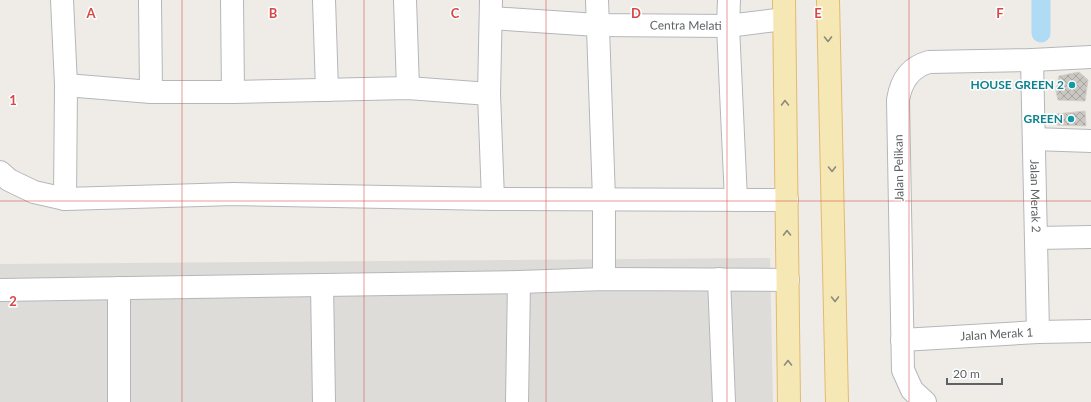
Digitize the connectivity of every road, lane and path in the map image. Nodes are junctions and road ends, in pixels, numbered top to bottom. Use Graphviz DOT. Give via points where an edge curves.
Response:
graph roads {
  1 [pos="62,0"];
  2 [pos="150,0"];
  3 [pos="232,0"];
  4 [pos="324,0"];
  5 [pos="405,0"];
  6 [pos="597,0"];
  7 [pos="729,0"];
  8 [pos="828,0"];
  9 [pos="491,9"];
  10 [pos="784,10"];
  11 [pos="597,25"];
  12 [pos="728,26"];
  13 [pos="1091,57"];
  14 [pos="1041,60"];
  15 [pos="66,85"];
  16 [pos="408,88"];
  17 [pos="327,90"];
  18 [pos="151,92"];
  19 [pos="234,92"];
  20 [pos="489,94"];
  21 [pos="1034,139"];
  22 [pos="1091,141"];
  23 [pos="0,172"];
  24 [pos="65,199"];
  25 [pos="493,199"];
  26 [pos="604,199"];
  27 [pos="736,200"];
  28 [pos="787,200"];
  29 [pos="1091,237"];
  30 [pos="1037,238"];
  31 [pos="604,279"];
  32 [pos="718,279"];
  33 [pos="788,280"];
  34 [pos="519,282"];
  35 [pos="322,285"];
  36 [pos="119,288"];
  37 [pos="0,290"];
  38 [pos="1091,331"];
  39 [pos="1038,332"];
  40 [pos="902,340"];
  41 [pos="119,402"];
  42 [pos="324,402"];
  43 [pos="517,402"];
  44 [pos="724,402"];
  45 [pos="789,402"];
  46 [pos="837,402"];
  47 [pos="925,402"];
  1 -- 15 [label="street"];
  2 -- 18 [label="street"];
  3 -- 19 [label="street"];
  4 -- 17 [label="street"];
  5 -- 16 [label="street"];
  6 -- 11 [label="street"];
  7 -- 12 [label="street"];
  8 -- 46 [label="main road, one-way"];
  9 -- 11 [label="street, Centra Melati"];
  9 -- 20 [label="street"];
  10 -- 12 [label="street, Centra Melati"];
  28 -- 10 [label="main road, one-way"];
  11 -- 12 [label="street, Centra Melati"];
  11 -- 26 [label="street"];
  12 -- 27 [label="street"];
  13 -- 14 [label="street, Jalan Pelikan"];
  14 -- 21 [label="street, Jalan Merak 2"];
  14 -- 40 [label="street, Jalan Pelikan" via="929,62 916,68 903,82 898,100"];
  15 -- 18 [label="street"];
  15 -- 24 [label="street"];
  16 -- 17 [label="street"];
  16 -- 20 [label="street"];
  17 -- 19 [label="street"];
  18 -- 19 [label="street"];
  20 -- 25 [label="street"];
  21 -- 22 [label="street"];
  21 -- 30 [label="street, Jalan Merak 2"];
  23 -- 24 [label="street" via="27,189"];
  24 -- 25 [label="street" via="234,194"];
  25 -- 26 [label="street"];
  26 -- 27 [label="street"];
  26 -- 31 [label="street"];
  27 -- 28 [label="street"];
  33 -- 28 [label="main road, one-way"];
  29 -- 30 [label="street"];
  30 -- 39 [label="street, Jalan Merak 2"];
  31 -- 32 [label="street"];
  31 -- 34 [label="street"];
  32 -- 33 [label="street"];
  32 -- 44 [label="street"];
  45 -- 33 [label="main road, one-way"];
  34 -- 35 [label="street"];
  34 -- 43 [label="street"];
  35 -- 36 [label="street"];
  35 -- 42 [label="street"];
  36 -- 37 [label="street"];
  36 -- 41 [label="street"];
  38 -- 39 [label="street, Jalan Merak 1"];
  39 -- 40 [label="street, Jalan Merak 1"];
  40 -- 47 [label="street, Jalan Pelikan" via="906,380"];
}
